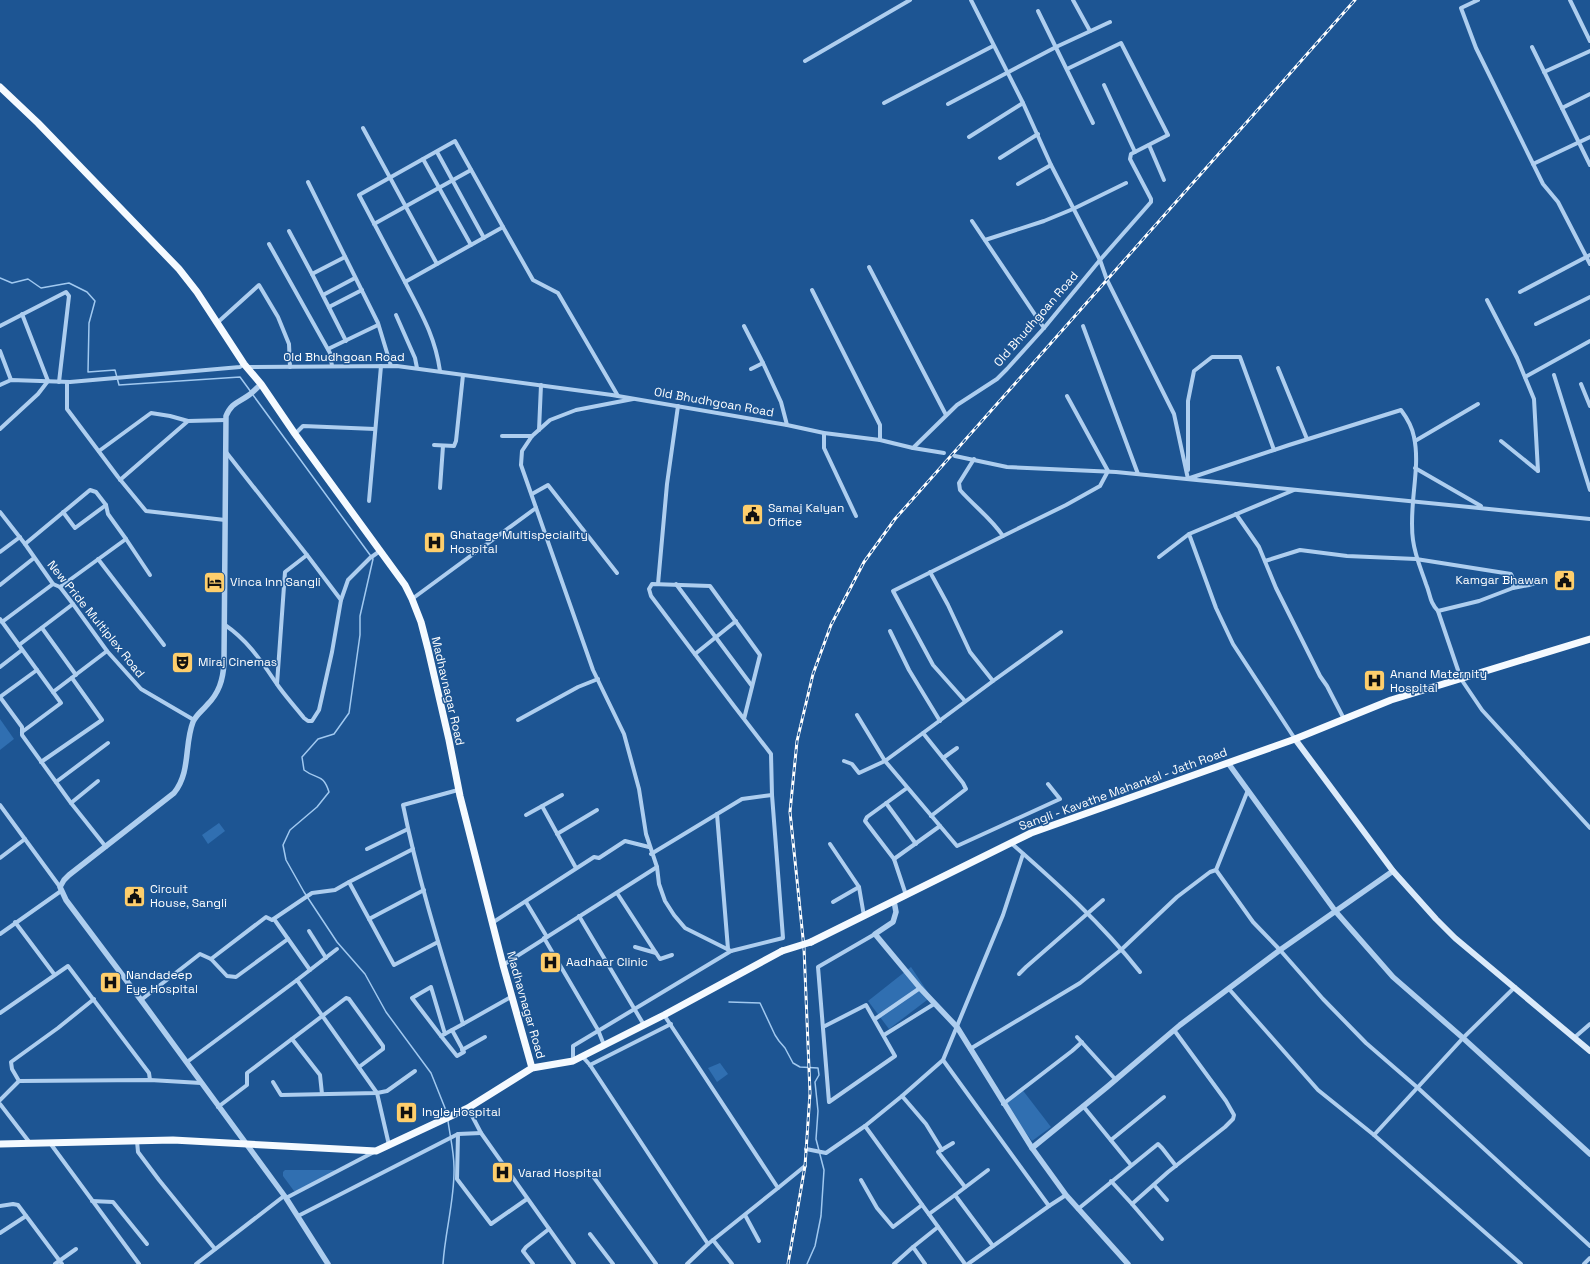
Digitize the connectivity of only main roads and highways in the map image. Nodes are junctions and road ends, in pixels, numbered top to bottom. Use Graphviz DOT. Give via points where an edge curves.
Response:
graph roads {
  1 [pos="0,87"];
  2 [pos="1590,639"];
  3 [pos="1295,739"];
  4 [pos="1590,1051"];
  5 [pos="532,1068"];
  6 [pos="0,1144"];
  1 -- 5 [label="main road, Madhavnagar Road" via="38,123 179,269 198,292 245,366 261,384 405,584 421,622 458,790 511,997"];
  2 -- 3 [label="main road, Sangli - Kavathe Mahankal - Jath Road" via="1391,700"];
  3 -- 4 [label="main road" via="1393,871 1436,919 1455,938"];
  3 -- 5 [label="main road, Sangli - Kavathe Mahankal - Jath Road, bridge" via="1031,833 811,942 782,951 582,1056"];
  5 -- 6 [label="main road" via="468,1108 376,1151 173,1140"];
}
